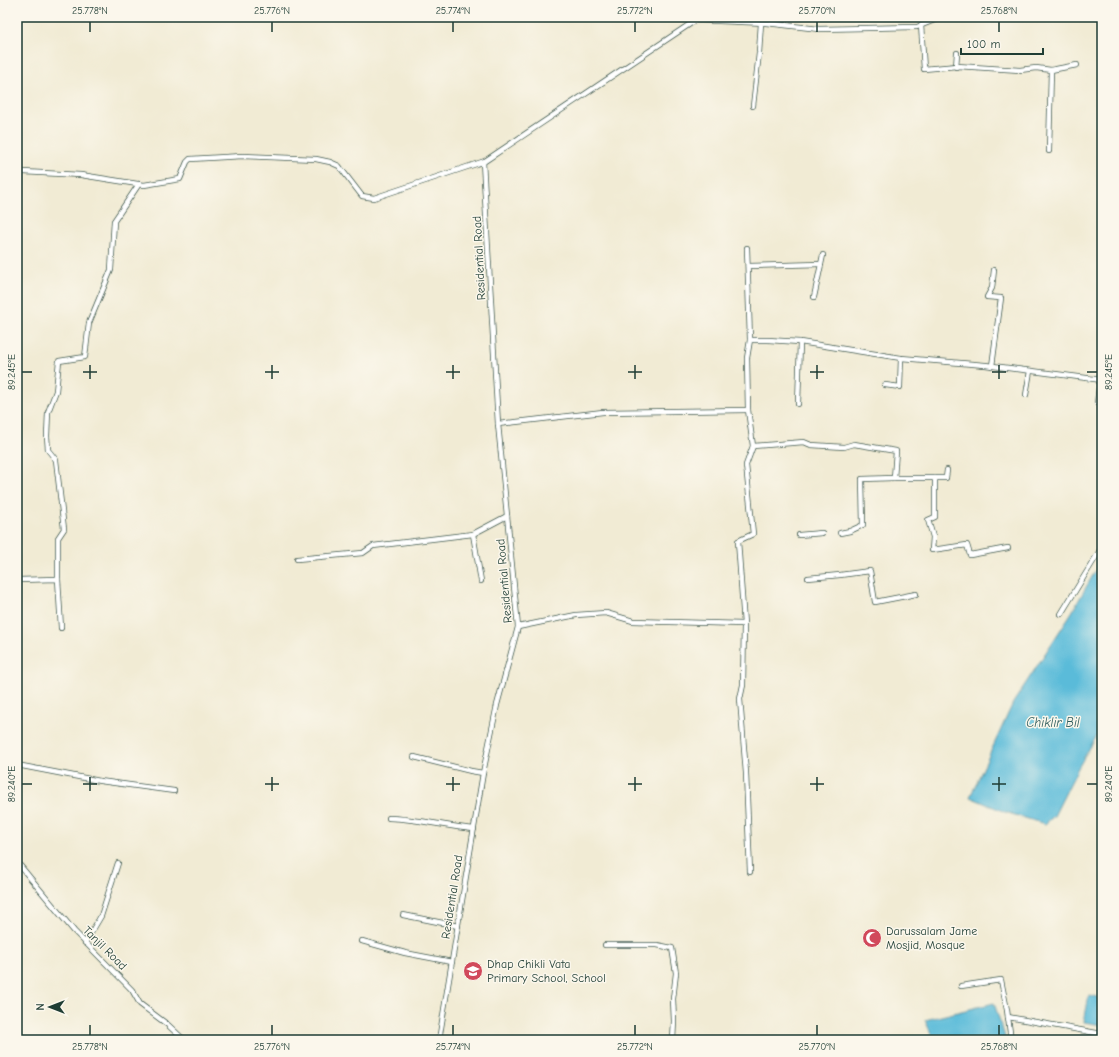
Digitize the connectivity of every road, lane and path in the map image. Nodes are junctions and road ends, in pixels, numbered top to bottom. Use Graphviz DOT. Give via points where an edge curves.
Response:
graph roads {
  1 [pos="684,17"];
  2 [pos="942,17"];
  3 [pos="696,20"];
  4 [pos="761,23"];
  5 [pos="921,25"];
  6 [pos="957,53"];
  7 [pos="1078,65"];
  8 [pos="956,66"];
  9 [pos="1050,70"];
  10 [pos="753,106"];
  11 [pos="1049,151"];
  12 [pos="483,162"];
  13 [pos="17,170"];
  14 [pos="140,184"];
  15 [pos="747,248"];
  16 [pos="823,255"];
  17 [pos="821,264"];
  18 [pos="748,266"];
  19 [pos="994,270"];
  20 [pos="814,297"];
  21 [pos="750,340"];
  22 [pos="800,342"];
  23 [pos="901,358"];
  24 [pos="992,366"];
  25 [pos="1030,370"];
  26 [pos="1101,380"];
  27 [pos="884,385"];
  28 [pos="1026,395"];
  29 [pos="1098,403"];
  30 [pos="798,404"];
  31 [pos="748,410"];
  32 [pos="498,424"];
  33 [pos="753,446"];
  34 [pos="947,470"];
  35 [pos="894,478"];
  36 [pos="935,478"];
  37 [pos="507,516"];
  38 [pos="822,533"];
  39 [pos="840,533"];
  40 [pos="473,534"];
  41 [pos="799,535"];
  42 [pos="1102,547"];
  43 [pos="1008,548"];
  44 [pos="297,559"];
  45 [pos="808,578"];
  46 [pos="58,579"];
  47 [pos="17,580"];
  48 [pos="481,581"];
  49 [pos="916,594"];
  50 [pos="1061,614"];
  51 [pos="744,624"];
  52 [pos="518,627"];
  53 [pos="61,628"];
  54 [pos="414,757"];
  55 [pos="17,765"];
  56 [pos="483,773"];
  57 [pos="174,791"];
  58 [pos="388,818"];
  59 [pos="474,829"];
  60 [pos="17,862"];
  61 [pos="118,863"];
  62 [pos="750,872"];
  63 [pos="403,915"];
  64 [pos="458,926"];
  65 [pos="362,941"];
  66 [pos="85,943"];
  67 [pos="605,945"];
  68 [pos="452,962"];
  69 [pos="961,986"];
  70 [pos="1008,1017"];
  71 [pos="1102,1034"];
  72 [pos="184,1040"];
  73 [pos="439,1040"];
  74 [pos="673,1040"];
  75 [pos="1011,1040"];
  1 -- 3 [label="street"];
  2 -- 5 [label="street"];
  3 -- 4 [label="street"];
  3 -- 12 [label="street"];
  4 -- 5 [label="street" via="819,29"];
  4 -- 10 [label="street"];
  5 -- 8 [label="street" via="924,69"];
  6 -- 8 [label="street"];
  7 -- 9 [label="street"];
  8 -- 9 [label="street"];
  9 -- 11 [label="street"];
  12 -- 14 [label="street" via="374,198 362,196 338,166 316,159 243,156 190,159 180,179"];
  12 -- 32 [label="street, Residential Road"];
  13 -- 14 [label="street" via="81,175"];
  14 -- 46 [label="street" via="114,221 112,270 89,323 85,357 58,361 56,391 48,412 47,436 48,450 56,460 64,529 58,538"];
  15 -- 18 [label="street"];
  16 -- 17 [label="street"];
  17 -- 18 [label="street"];
  17 -- 20 [label="street"];
  18 -- 21 [label="street"];
  19 -- 24 [label="street" via="992,288 987,297 1001,298"];
  21 -- 22 [label="street"];
  21 -- 31 [label="street" via="747,358"];
  22 -- 23 [label="street"];
  22 -- 30 [label="street"];
  23 -- 24 [label="street"];
  23 -- 27 [label="street" via="900,387"];
  24 -- 25 [label="street"];
  25 -- 26 [label="street"];
  25 -- 28 [label="street"];
  26 -- 29 [label="street"];
  31 -- 32 [label="street" via="603,412"];
  31 -- 33 [label="street"];
  32 -- 37 [label="street, Residential Road"];
  33 -- 35 [label="street" via="804,442 811,445 844,447 854,444 896,451"];
  33 -- 51 [label="street" via="746,465 753,534 738,541"];
  34 -- 36 [label="street" via="946,478"];
  35 -- 36 [label="street"];
  35 -- 39 [label="street" via="862,479 862,525"];
  36 -- 43 [label="street" via="936,517 928,520 934,537 932,550 967,545 970,555"];
  37 -- 40 [label="street"];
  37 -- 52 [label="street, Residential Road"];
  38 -- 41 [label="street"];
  40 -- 44 [label="street" via="373,546 363,553"];
  40 -- 48 [label="street"];
  42 -- 50 [label="street"];
  45 -- 49 [label="street" via="870,571 875,602"];
  46 -- 47 [label="street"];
  46 -- 53 [label="street"];
  51 -- 52 [label="street" via="634,621 606,613 576,615"];
  51 -- 62 [label="street" via="743,685 740,699"];
  52 -- 56 [label="street, Residential Road" via="497,706"];
  54 -- 56 [label="street"];
  55 -- 57 [label="street" via="100,781"];
  56 -- 59 [label="street, Residential Road"];
  58 -- 59 [label="street"];
  59 -- 64 [label="street, Residential Road"];
  60 -- 66 [label="street, Tanjil Road"];
  61 -- 66 [label="street" via="101,916"];
  63 -- 64 [label="street"];
  64 -- 68 [label="street, Residential Road"];
  65 -- 68 [label="street"];
  66 -- 72 [label="street, Tanjil Road" via="132,990 140,1004"];
  67 -- 74 [label="street" via="657,945 672,948 676,973"];
  68 -- 73 [label="street, Residential Road"];
  69 -- 70 [label="street" via="1001,980"];
  70 -- 71 [label="street"];
  70 -- 75 [label="street"];
}
